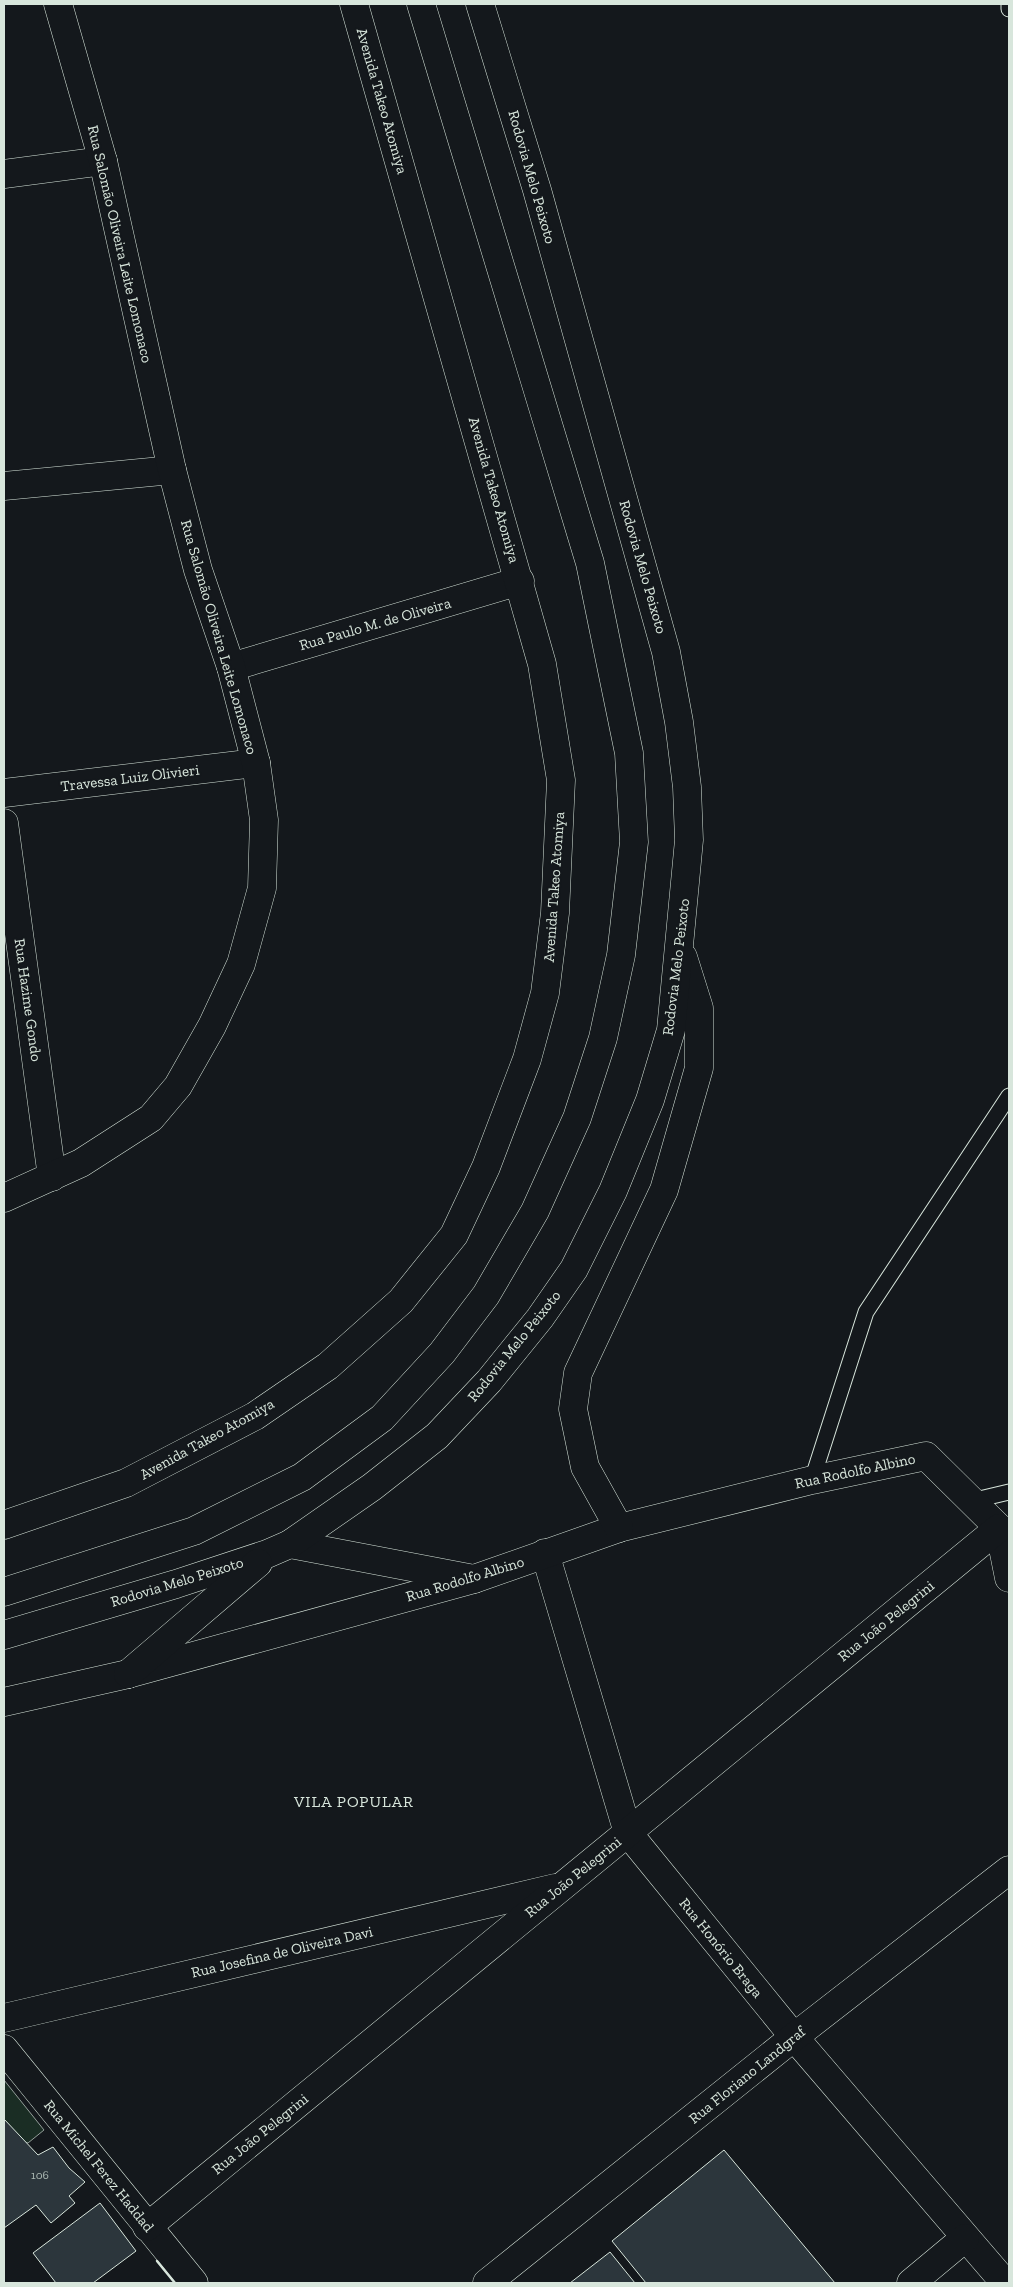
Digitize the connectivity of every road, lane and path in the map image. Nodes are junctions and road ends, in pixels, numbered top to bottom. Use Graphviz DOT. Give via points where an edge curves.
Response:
graph roads {
  1 [pos="58,4"];
  2 [pos="354,4"];
  3 [pos="422,4"];
  4 [pos="480,4"];
  5 [pos="1009,4"];
  6 [pos="1009,9"];
  7 [pos="103,161"];
  8 [pos="4,174"];
  9 [pos="172,470"];
  10 [pos="4,486"];
  11 [pos="520,582"];
  12 [pos="231,667"];
  13 [pos="256,764"];
  14 [pos="4,793"];
  15 [pos="4,823"];
  16 [pos="679,944"];
  17 [pos="1009,1096"];
  18 [pos="52,1177"];
  19 [pos="4,1198"];
  20 [pos="812,1480"];
  21 [pos="1009,1492"];
  22 [pos="971,1501"];
  23 [pos="4,1525"];
  24 [pos="619,1528"];
  25 [pos="999,1528"];
  26 [pos="279,1549"];
  27 [pos="545,1553"];
  28 [pos="1009,1578"];
  29 [pos="474,1579"];
  30 [pos="4,1592"];
  31 [pos="4,1635"];
  32 [pos="128,1674"];
  33 [pos="4,1702"];
  34 [pos="628,1833"];
  35 [pos="1009,1870"];
  36 [pos="561,1886"];
  37 [pos="4,2018"];
  38 [pos="794,2037"];
  39 [pos="4,2049"];
  40 [pos="147,2226"];
  41 [pos="965,2238"];
  42 [pos="194,2283"];
  43 [pos="487,2283"];
  44 [pos="912,2283"];
  45 [pos="1004,2283"];
  1 -- 7 [label="main road, Rua Salomão Oliveira Leite Lomonaco"];
  2 -- 11 [label="main road, Avenida Takeo Atomiya"];
  3 -- 30 [label="main road" via="590,563 629,753 634,842 621,955 603,1038 577,1118 535,1211 491,1287 442,1353 382,1418 302,1478 194,1531"];
  4 -- 16 [label="main road, Rodovia Melo Peixoto" via="537,190 666,652 687,787 689,840"];
  5 -- 6 [label="lane"];
  7 -- 8 [label="main road"];
  7 -- 9 [label="main road, Rua Salomão Oliveira Leite Lomonaco"];
  9 -- 10 [label="main road"];
  9 -- 12 [label="main road, Rua Salomão Oliveira Leite Lomonaco" via="198,570"];
  11 -- 12 [label="main road, Rua Paulo M. de Oliveira"];
  11 -- 23 [label="main road, Avenida Takeo Atomiya" via="542,664 561,780 555,913 545,993 526,1059 486,1167 454,1235 401,1301 328,1366 255,1416 126,1483"];
  12 -- 13 [label="main road, Rua Salomão Oliveira Leite Lomonaco"];
  13 -- 14 [label="main road, Travessa Luiz Olivieri"];
  13 -- 18 [label="main road, Rua Salomão Oliveira Leite Lomonaco" via="264,820 262,888 241,964 212,1026 178,1086 151,1118 81,1163"];
  15 -- 18 [label="main road, Rua Hazime Gondo"];
  16 -- 24 [label="main road" via="698,1008 698,1068 664,1190 578,1373 573,1408 585,1467"];
  16 -- 26 [label="main road, Rodovia Melo Peixoto" via="671,1030 650,1100 613,1191 574,1270 489,1381 437,1436 372,1486"];
  17 -- 20 [label="lane" via="866,1312"];
  18 -- 19 [label="main road, Rua Salomão Oliveira Leite Lomonaco"];
  20 -- 22 [label="main road, Rua Rodolfo Albino" via="926,1456"];
  20 -- 24 [label="main road, Rua Rodolfo Albino"];
  21 -- 22 [label="lane"];
  22 -- 25 [label="main road"];
  24 -- 27 [label="main road, Rua Rodolfo Albino"];
  25 -- 28 [label="main road"];
  25 -- 34 [label="main road, Rua João Pelegrini"];
  26 -- 29 [label="main road"];
  26 -- 31 [label="main road, Rodovia Melo Peixoto"];
  26 -- 32 [label="main road"];
  27 -- 29 [label="main road, Rua Rodolfo Albino"];
  27 -- 34 [label="main road, Rua Honório Braga"];
  29 -- 32 [label="main road, Rua Rodolfo Albino"];
  32 -- 33 [label="main road, Rua Rodolfo Albino"];
  34 -- 36 [label="main road, Rua João Pelegrini"];
  34 -- 38 [label="main road, Rua Honório Braga"];
  35 -- 38 [label="main road, Rua Floriano Landgraf"];
  36 -- 37 [label="main road, Rua Josefina de Oliveira Davi"];
  36 -- 40 [label="main road, Rua João Pelegrini"];
  38 -- 41 [label="main road, Rua Honório Braga"];
  38 -- 43 [label="main road, Rua Floriano Landgraf"];
  39 -- 40 [label="main road, Rua Michel Ferez Haddad"];
  40 -- 42 [label="main road, Rua Michel Ferez Haddad"];
  41 -- 44 [label="main road"];
  41 -- 45 [label="main road, Rua Honório Braga"];
}
